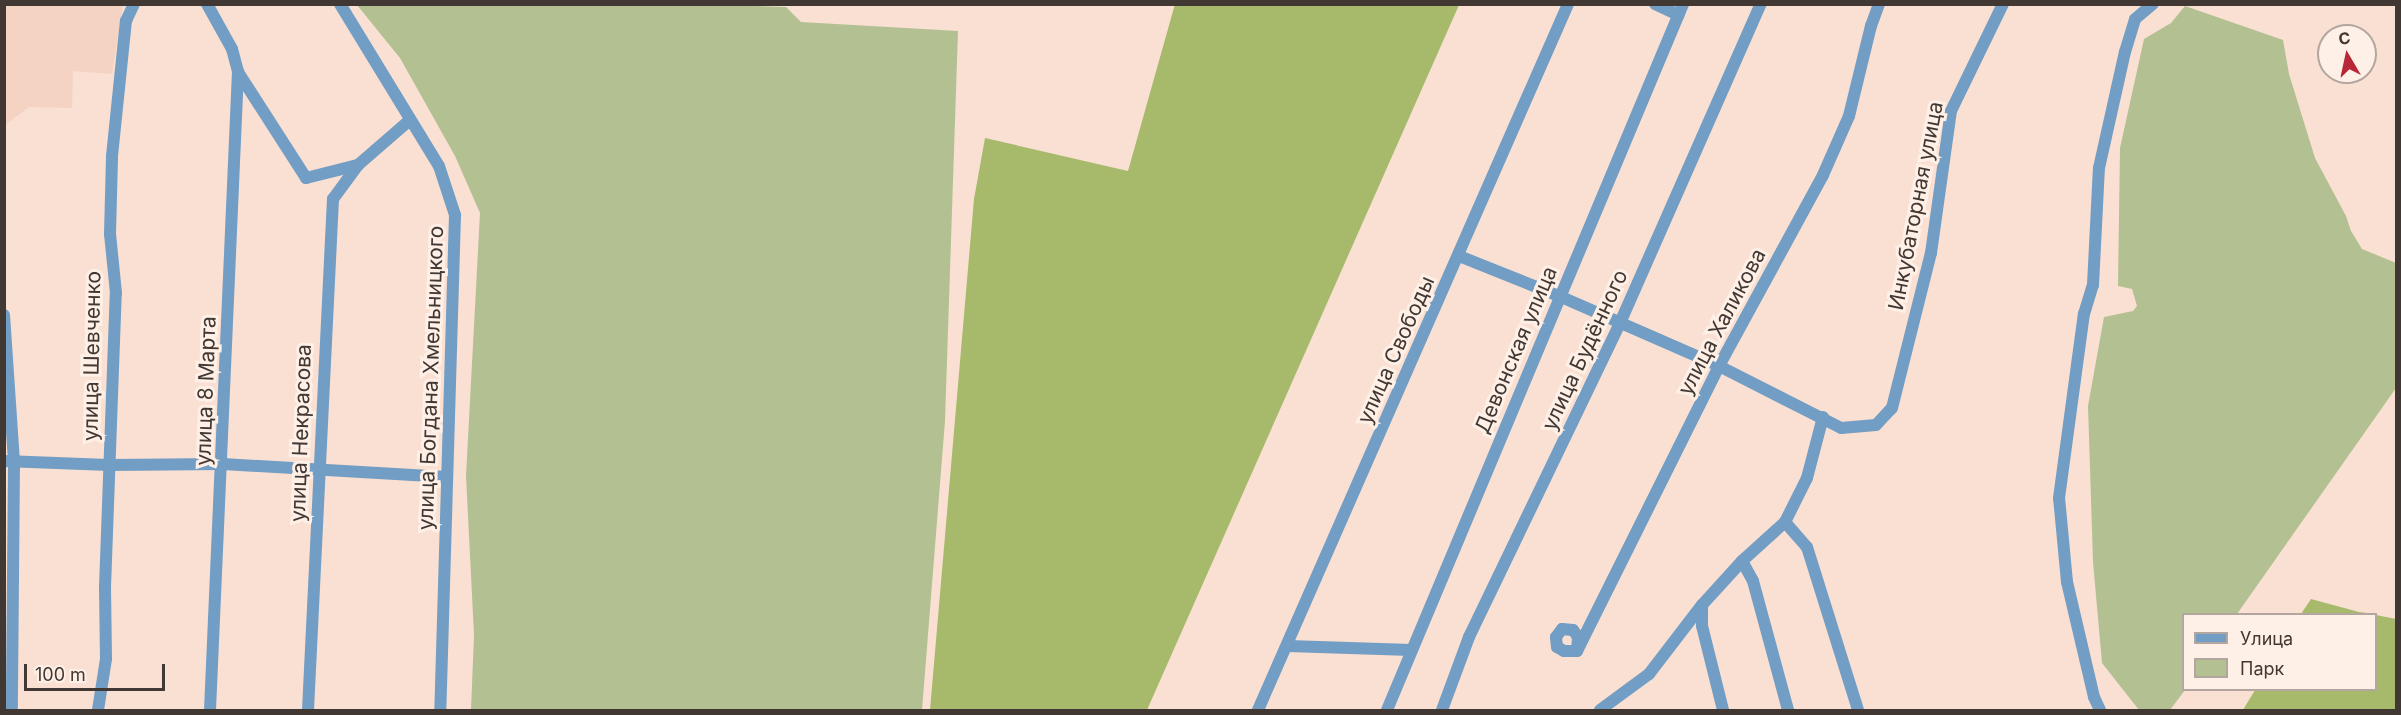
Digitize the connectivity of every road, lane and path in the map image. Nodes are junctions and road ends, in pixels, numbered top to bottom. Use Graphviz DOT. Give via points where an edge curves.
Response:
graph roads {
  1 [pos="134,4"];
  2 [pos="207,4"];
  3 [pos="340,4"];
  4 [pos="1568,4"];
  5 [pos="1655,4"];
  6 [pos="1761,4"];
  7 [pos="1879,4"];
  8 [pos="2003,4"];
  9 [pos="2153,4"];
  10 [pos="1681,10"];
  11 [pos="238,72"];
  12 [pos="410,120"];
  13 [pos="358,165"];
  14 [pos="1459,256"];
  15 [pos="1559,296"];
  16 [pos="4,315"];
  17 [pos="1620,322"];
  18 [pos="1719,366"];
  19 [pos="1823,417"];
  20 [pos="9,461"];
  21 [pos="223,464"];
  22 [pos="109,465"];
  23 [pos="320,469"];
  24 [pos="447,477"];
  25 [pos="1785,522"];
  26 [pos="1742,561"];
  27 [pos="1702,605"];
  28 [pos="1288,646"];
  29 [pos="1411,650"];
  30 [pos="1577,651"];
  31 [pos="12,711"];
  32 [pos="98,711"];
  33 [pos="210,711"];
  34 [pos="308,711"];
  35 [pos="440,711"];
  36 [pos="1258,711"];
  37 [pos="1387,711"];
  38 [pos="1442,711"];
  39 [pos="1600,711"];
  40 [pos="1723,711"];
  41 [pos="1788,711"];
  42 [pos="1858,711"];
  43 [pos="2100,711"];
  1 -- 22 [label="street, улица Шевченко" via="126,21 112,156 111,234 116,293"];
  2 -- 11 [label="street, улица Некрасова" via="232,49"];
  3 -- 12 [label="street, улица Богдана Хмельницкого"];
  4 -- 14 [label="street, улица Свободы"];
  5 -- 10 [label="street"];
  6 -- 17 [label="street, улица Будённого"];
  7 -- 18 [label="street, улица Халикова" via="1849,116 1823,175"];
  8 -- 19 [label="street, Инкубаторная улица" via="1951,111 1931,253 1892,408 1876,425 1841,428"];
  9 -- 43 [label="street" via="2135,19 2124,52 2100,168 2093,285 2084,314 2060,498 2067,582"];
  10 -- 15 [label="street, Девонская улица"];
  11 -- 13 [label="street, улица Некрасова" via="306,178"];
  11 -- 21 [label="street, улица 8 Марта"];
  12 -- 13 [label="street, улица Некрасова"];
  12 -- 24 [label="street, улица Богдана Хмельницкого" via="439,165 455,214"];
  13 -- 23 [label="street, улица Некрасова" via="333,199 330,222"];
  14 -- 15 [label="street, Инкубаторная улица"];
  14 -- 28 [label="street, улица Свободы"];
  15 -- 17 [label="street, Инкубаторная улица"];
  15 -- 29 [label="street, Девонская улица"];
  16 -- 20 [label="street"];
  17 -- 18 [label="street, Инкубаторная улица"];
  17 -- 38 [label="street, улица Будённого" via="1469,637"];
  18 -- 19 [label="street, Инкубаторная улица"];
  18 -- 30 [label="street, улица Халикова"];
  19 -- 25 [label="street" via="1807,478"];
  20 -- 22 [label="street"];
  20 -- 31 [label="street"];
  21 -- 22 [label="street"];
  21 -- 23 [label="street"];
  21 -- 33 [label="street, улица 8 Марта"];
  22 -- 32 [label="street, улица Шевченко" via="106,659"];
  23 -- 24 [label="street"];
  23 -- 34 [label="street, улица Некрасова"];
  24 -- 35 [label="street, улица Богдана Хмельницкого"];
  25 -- 26 [label="street"];
  25 -- 42 [label="street" via="1806,547"];
  26 -- 27 [label="street"];
  26 -- 41 [label="street" via="1753,581"];
  27 -- 39 [label="street" via="1649,674"];
  27 -- 40 [label="street" via="1702,626"];
  28 -- 29 [label="street"];
  28 -- 36 [label="street, улица Свободы"];
  29 -- 37 [label="street, Девонская улица"];
}
